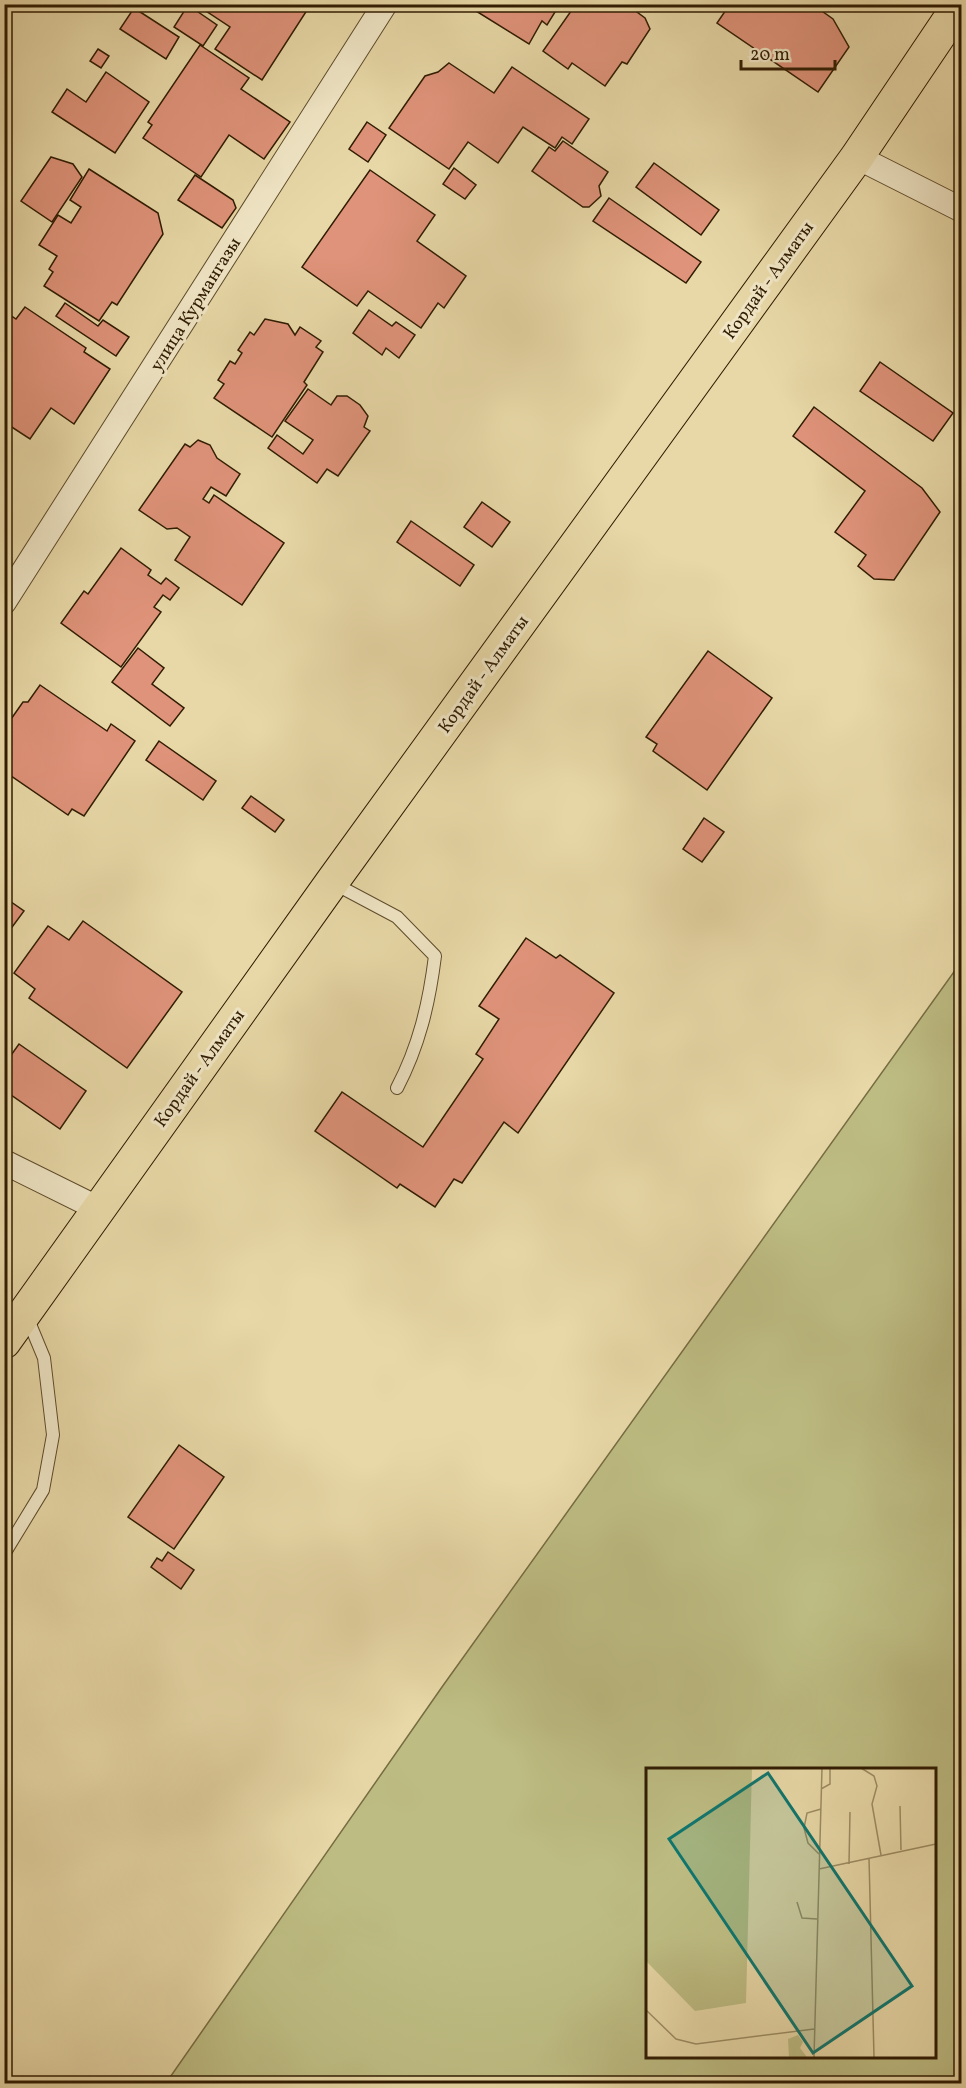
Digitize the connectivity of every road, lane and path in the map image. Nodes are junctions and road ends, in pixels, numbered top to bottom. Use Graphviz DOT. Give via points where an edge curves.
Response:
graph roads {
  1 [pos="385,4"];
  2 [pos="960,4"];
  3 [pos="857,157"];
  4 [pos="962,210"];
  5 [pos="4,602"];
  6 [pos="332,882"];
  7 [pos="397,1088"];
  8 [pos="4,1162"];
  9 [pos="99,1209"];
  10 [pos="25,1313"];
  11 [pos="4,1342"];
  12 [pos="4,1554"];
  1 -- 5 [label="street, улица Курмангазы"];
  2 -- 3 [label="highway, Кордай - Алматы"];
  3 -- 4 [label="street"];
  3 -- 6 [label="highway, Кордай - Алматы"];
  6 -- 7 [label="lane" via="397,917 435,957 428,1007 412,1060"];
  6 -- 9 [label="highway, Кордай - Алматы"];
  8 -- 9 [label="street"];
  9 -- 10 [label="highway, Кордай - Алматы"];
  10 -- 11 [label="highway, Кордай - Алматы"];
  10 -- 12 [label="lane" via="44,1358 53,1435 43,1490"];
}
